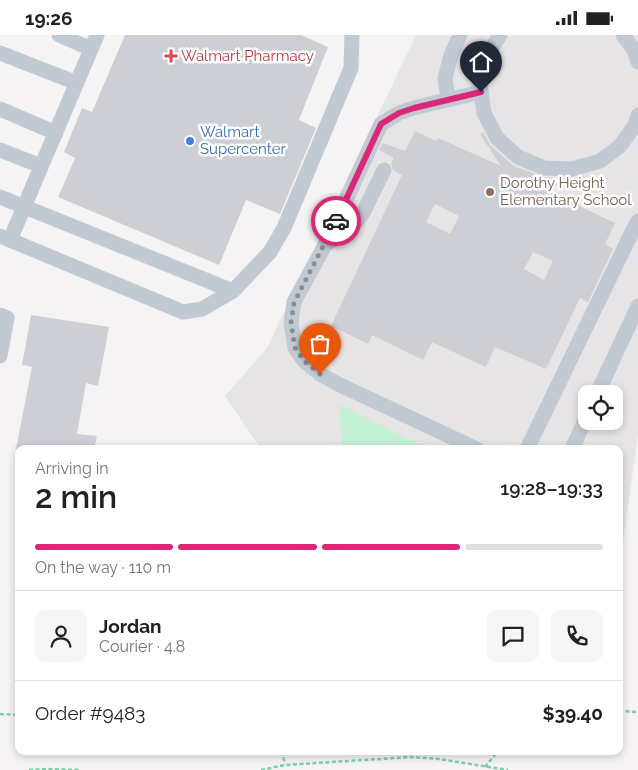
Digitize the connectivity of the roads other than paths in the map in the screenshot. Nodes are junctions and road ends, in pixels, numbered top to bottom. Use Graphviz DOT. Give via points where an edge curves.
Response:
graph roads {
  1 [pos="59,35"];
  2 [pos="352,35"];
  3 [pos="460,35"];
  4 [pos="500,35"];
  5 [pos="623,35"];
  6 [pos="94,42"];
  7 [pos="0,53"];
  8 [pos="638,62"];
  9 [pos="77,83"];
  10 [pos="481,92"];
  11 [pos="448,99"];
  12 [pos="0,109"];
  13 [pos="638,115"];
  14 [pos="56,133"];
  15 [pos="0,150"];
  16 [pos="41,166"];
  17 [pos="384,170"];
  18 [pos="0,197"];
  19 [pos="24,207"];
  20 [pos="638,221"];
  21 [pos="5,238"];
  22 [pos="325,245"];
  23 [pos="233,291"];
  24 [pos="638,306"];
  25 [pos="0,315"];
  26 [pos="0,356"];
  27 [pos="602,385"];
  28 [pos="581,430"];
  29 [pos="468,445"];
  30 [pos="529,445"];
  31 [pos="574,445"];
  1 -- 6 [label="lane"];
  2 -- 23 [label="lane" via="351,68 284,228 270,252"];
  3 -- 11 [label="lane" via="445,78"];
  4 -- 10 [label="lane" via="486,57"];
  5 -- 8 [label="lane"];
  6 -- 9 [label="lane"];
  7 -- 9 [label="lane"];
  9 -- 14 [label="lane"];
  10 -- 11 [label="lane"];
  10 -- 13 [label="lane" via="484,113 497,138 518,157 544,168 572,169 600,161 620,146"];
  11 -- 22 [label="lane" via="399,113 381,124"];
  12 -- 14 [label="lane"];
  14 -- 16 [label="lane"];
  15 -- 16 [label="lane"];
  16 -- 19 [label="lane"];
  17 -- 22 [label="lane" via="363,213 352,226"];
  18 -- 19 [label="lane"];
  19 -- 21 [label="lane"];
  19 -- 23 [label="lane"];
  20 -- 30 [label="lane"];
  21 -- 23 [label="lane" via="183,312 202,309"];
  22 -- 29 [label="lane" via="294,303 291,323 295,348 304,361 340,385"];
  24 -- 27 [label="lane"];
  25 -- 26 [label="lane" via="8,318"];
  28 -- 31 [label="lane"];
}
